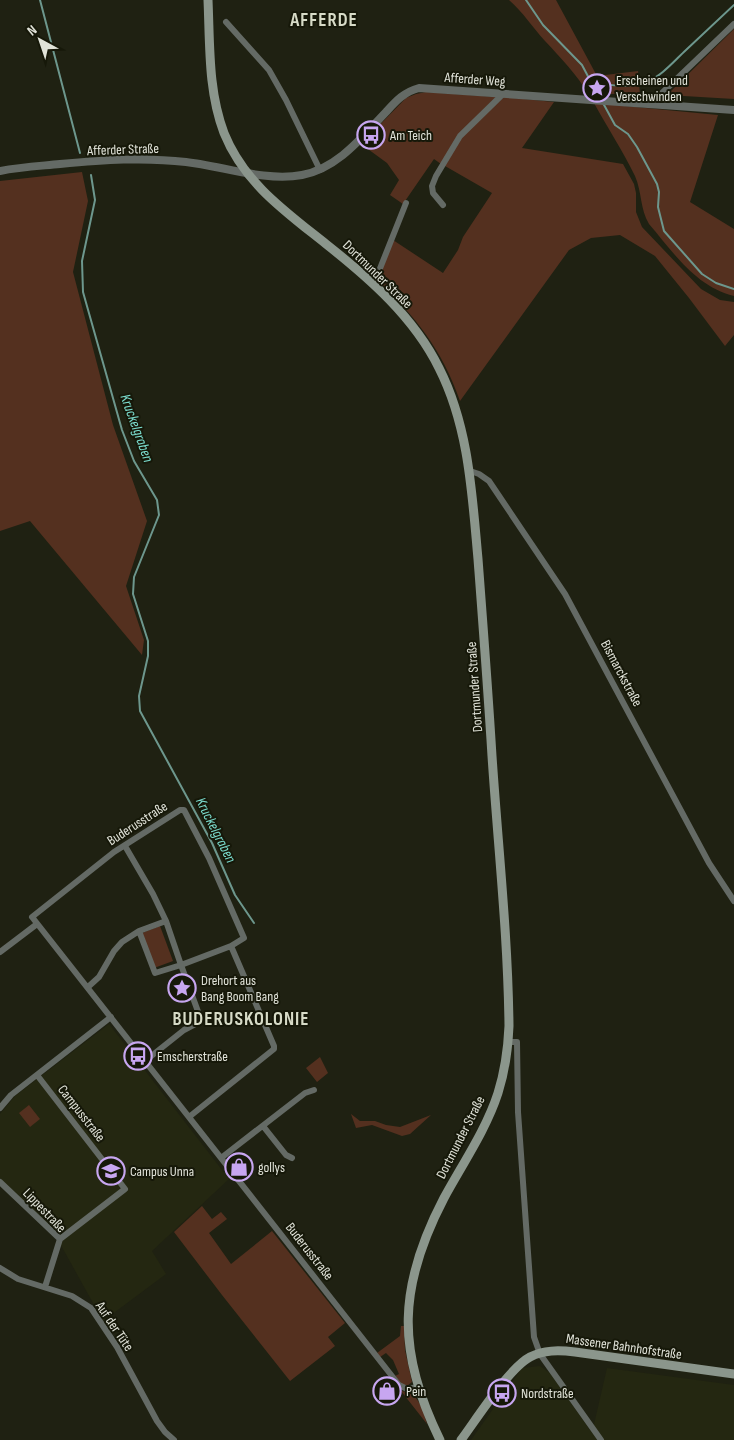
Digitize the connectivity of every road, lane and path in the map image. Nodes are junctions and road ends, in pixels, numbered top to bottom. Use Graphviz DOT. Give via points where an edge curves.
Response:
graph roads {
  1 [pos="208,0"];
  2 [pos="226,22"];
  3 [pos="734,24"];
  4 [pos="504,93"];
  5 [pos="655,104"];
  6 [pos="734,110"];
  7 [pos="320,170"];
  8 [pos="0,172"];
  9 [pos="246,172"];
  10 [pos="406,203"];
  11 [pos="443,205"];
  12 [pos="371,282"];
  13 [pos="470,472"];
  14 [pos="125,846"];
  15 [pos="734,901"];
  16 [pos="166,921"];
  17 [pos="37,924"];
  18 [pos="139,930"];
  19 [pos="231,946"];
  20 [pos="0,952"];
  21 [pos="181,965"];
  22 [pos="88,987"];
  23 [pos="111,1017"];
  24 [pos="508,1042"];
  25 [pos="145,1061"];
  26 [pos="37,1076"];
  27 [pos="314,1090"];
  28 [pos="0,1108"];
  29 [pos="188,1117"];
  30 [pos="263,1126"];
  31 [pos="221,1158"];
  32 [pos="292,1158"];
  33 [pos="0,1182"];
  34 [pos="60,1239"];
  35 [pos="0,1268"];
  36 [pos="45,1287"];
  37 [pos="540,1354"];
  38 [pos="734,1374"];
  39 [pos="418,1387"];
  40 [pos="174,1440"];
  41 [pos="440,1440"];
  42 [pos="461,1440"];
  43 [pos="601,1440"];
  1 -- 9 [label="main road, Dortmunder Straße" via="214,98 228,143"];
  2 -- 7 [label="street" via="269,70"];
  3 -- 5 [label="street" via="662,93"];
  4 -- 5 [label="street, Afferder Weg"];
  4 -- 7 [label="street, Afferder Weg" via="426,88 409,91 351,148"];
  4 -- 11 [label="street" via="460,136 436,176 433,194"];
  5 -- 6 [label="street, Afferder Weg"];
  7 -- 9 [label="street, Afferder Weg" via="290,176"];
  8 -- 9 [label="street, Afferder Straße" via="138,158"];
  9 -- 12 [label="main road, Dortmunder Straße" via="275,203"];
  10 -- 12 [label="street" via="379,271"];
  12 -- 13 [label="main road, Dortmunder Straße" via="411,326 439,367 451,396"];
  13 -- 15 [label="street, Bismarckstraße" via="489,481 565,594 708,863"];
  13 -- 24 [label="main road, Dortmunder Straße" via="501,879 509,1006"];
  14 -- 16 [label="street"];
  14 -- 17 [label="street, Buderusstraße" via="32,917"];
  14 -- 19 [label="street, Buderusstraße" via="184,810 244,938"];
  16 -- 18 [label="street"];
  16 -- 21 [label="street"];
  17 -- 20 [label="street"];
  17 -- 22 [label="street, Buderusstraße"];
  18 -- 21 [label="street" via="155,973"];
  18 -- 22 [label="street" via="118,946 99,978"];
  19 -- 21 [label="street"];
  19 -- 29 [label="street" via="274,1049"];
  21 -- 25 [label="street" via="200,1020"];
  22 -- 23 [label="street, Buderusstraße"];
  23 -- 25 [label="street, Buderusstraße"];
  23 -- 26 [label="street"];
  24 -- 37 [label="street" via="516,1042 534,1338"];
  24 -- 39 [label="main road, Dortmunder Straße" via="498,1093 427,1234 411,1285 407,1327"];
  25 -- 29 [label="street, Buderusstraße"];
  26 -- 28 [label="street"];
  26 -- 34 [label="street, Campusstraße" via="125,1190"];
  27 -- 30 [label="street" via="305,1093"];
  29 -- 31 [label="street, Buderusstraße"];
  30 -- 31 [label="street"];
  30 -- 32 [label="street"];
  31 -- 39 [label="street, Buderusstraße" via="399,1385 408,1389"];
  33 -- 34 [label="street, Lippestraße"];
  34 -- 36 [label="street, Lippestraße"];
  35 -- 36 [label="street, Auf der Tüte" via="18,1279"];
  36 -- 40 [label="street, Auf der Tüte" via="72,1296 91,1308 157,1420"];
  37 -- 38 [label="main road, Massener Bahnhofstraße" via="559,1350"];
  37 -- 42 [label="main road, Massener Bahnhofstraße" via="517,1367"];
  37 -- 43 [label="street"];
  39 -- 41 [label="main road, Dortmunder Straße"];
}
